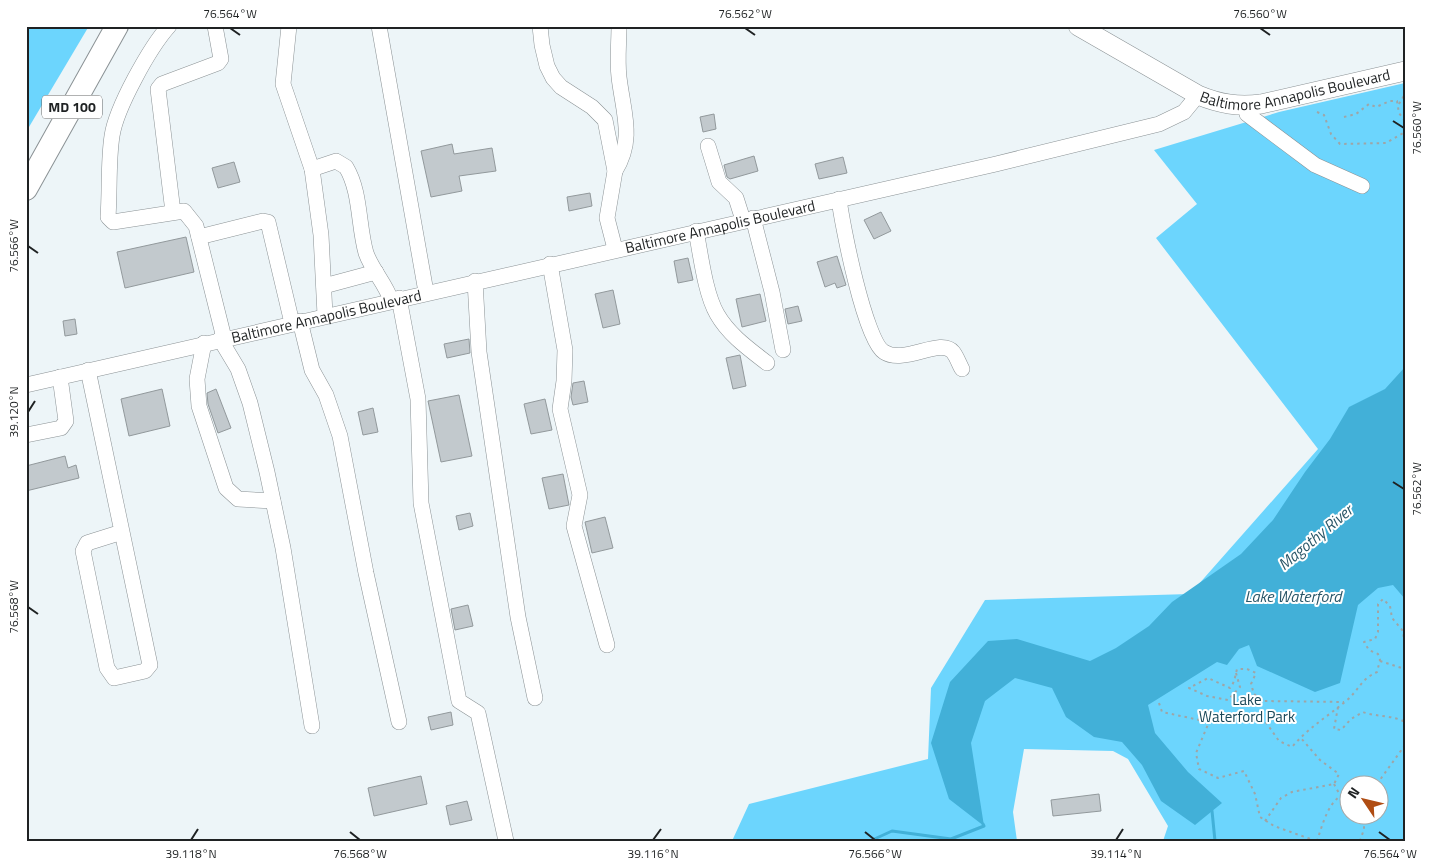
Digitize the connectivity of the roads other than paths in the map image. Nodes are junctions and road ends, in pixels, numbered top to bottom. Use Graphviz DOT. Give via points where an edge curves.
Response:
graph roads {
  1 [pos="117,26"];
  2 [pos="169,26"];
  3 [pos="215,26"];
  4 [pos="289,26"];
  5 [pos="379,26"];
  6 [pos="540,26"];
  7 [pos="619,26"];
  8 [pos="1078,26"];
  9 [pos="140,71"];
  10 [pos="1405,71"];
  11 [pos="162,84"];
  12 [pos="1198,95"];
  13 [pos="1247,105"];
  14 [pos="708,146"];
  15 [pos="312,169"];
  16 [pos="615,171"];
  17 [pos="1362,186"];
  18 [pos="26,189"];
  19 [pos="839,199"];
  20 [pos="173,212"];
  21 [pos="748,219"];
  22 [pos="696,231"];
  23 [pos="199,237"];
  24 [pos="615,250"];
  25 [pos="550,264"];
  26 [pos="376,272"];
  27 [pos="475,281"];
  28 [pos="324,286"];
  29 [pos="426,292"];
  30 [pos="395,299"];
  31 [pos="324,316"];
  32 [pos="296,322"];
  33 [pos="222,339"];
  34 [pos="204,343"];
  35 [pos="783,350"];
  36 [pos="767,363"];
  37 [pos="962,369"];
  38 [pos="88,370"];
  39 [pos="60,377"];
  40 [pos="26,385"];
  41 [pos="26,435"];
  42 [pos="273,500"];
  43 [pos="122,532"];
  44 [pos="606,645"];
  45 [pos="535,698"];
  46 [pos="399,722"];
  47 [pos="312,726"];
  48 [pos="506,841"];
  1 -- 18 [label="highway, MD 100"];
  2 -- 9 [label="street"];
  3 -- 11 [label="street" via="221,59 218,63"];
  4 -- 15 [label="street" via="283,84"];
  5 -- 29 [label="street"];
  6 -- 16 [label="street" via="543,52 553,78 605,120"];
  7 -- 16 [label="street" via="619,76 627,136 624,157"];
  8 -- 12 [label="main road"];
  9 -- 11 [label="street"];
  9 -- 20 [label="street" via="112,134 108,217 113,222"];
  10 -- 13 [label="main road, Baltimore Annapolis Boulevard"];
  11 -- 20 [label="street" via="158,89"];
  12 -- 13 [label="main road, Baltimore Annapolis Boulevard" via="1224,104"];
  12 -- 19 [label="street, Baltimore Annapolis Boulevard" via="1184,112 1159,124"];
  13 -- 17 [label="street" via="1247,114 1314,164"];
  14 -- 21 [label="street" via="719,182 736,198"];
  15 -- 26 [label="street" via="336,161 346,167 366,253"];
  15 -- 28 [label="street"];
  16 -- 24 [label="street" via="607,218"];
  19 -- 21 [label="street, Baltimore Annapolis Boulevard"];
  19 -- 37 [label="street" via="841,220 859,291 876,344 892,356 948,348"];
  20 -- 23 [label="street" via="184,210 196,226"];
  21 -- 22 [label="street, Baltimore Annapolis Boulevard"];
  21 -- 35 [label="street" via="772,292"];
  22 -- 24 [label="street, Baltimore Annapolis Boulevard"];
  22 -- 36 [label="street" via="712,304 718,316 738,340"];
  23 -- 32 [label="street" via="268,222"];
  23 -- 33 [label="street"];
  24 -- 25 [label="street, Baltimore Annapolis Boulevard"];
  25 -- 27 [label="street, Baltimore Annapolis Boulevard"];
  25 -- 44 [label="street" via="565,350 560,409 580,495 574,526"];
  26 -- 28 [label="street"];
  26 -- 30 [label="street"];
  27 -- 29 [label="street, Baltimore Annapolis Boulevard"];
  27 -- 45 [label="street" via="480,362 518,617"];
  28 -- 31 [label="street"];
  29 -- 30 [label="street, Baltimore Annapolis Boulevard"];
  30 -- 31 [label="street, Baltimore Annapolis Boulevard"];
  30 -- 48 [label="street" via="418,399 421,503 459,701 478,713"];
  31 -- 32 [label="street, Baltimore Annapolis Boulevard"];
  32 -- 33 [label="street, Baltimore Annapolis Boulevard"];
  32 -- 46 [label="street" via="340,436"];
  33 -- 34 [label="street, Baltimore Annapolis Boulevard"];
  33 -- 42 [label="street" via="238,369 250,403"];
  34 -- 38 [label="street, Baltimore Annapolis Boulevard"];
  34 -- 42 [label="street" via="197,378 199,406 226,488 238,499"];
  38 -- 39 [label="street, Baltimore Annapolis Boulevard"];
  38 -- 43 [label="street"];
  39 -- 40 [label="street, Baltimore Annapolis Boulevard"];
  39 -- 41 [label="street" via="66,420 61,428"];
  42 -- 47 [label="street"];
  43 -- 43 [label="street" via="150,665 145,671 114,678 107,668 83,551 87,543"];
}
